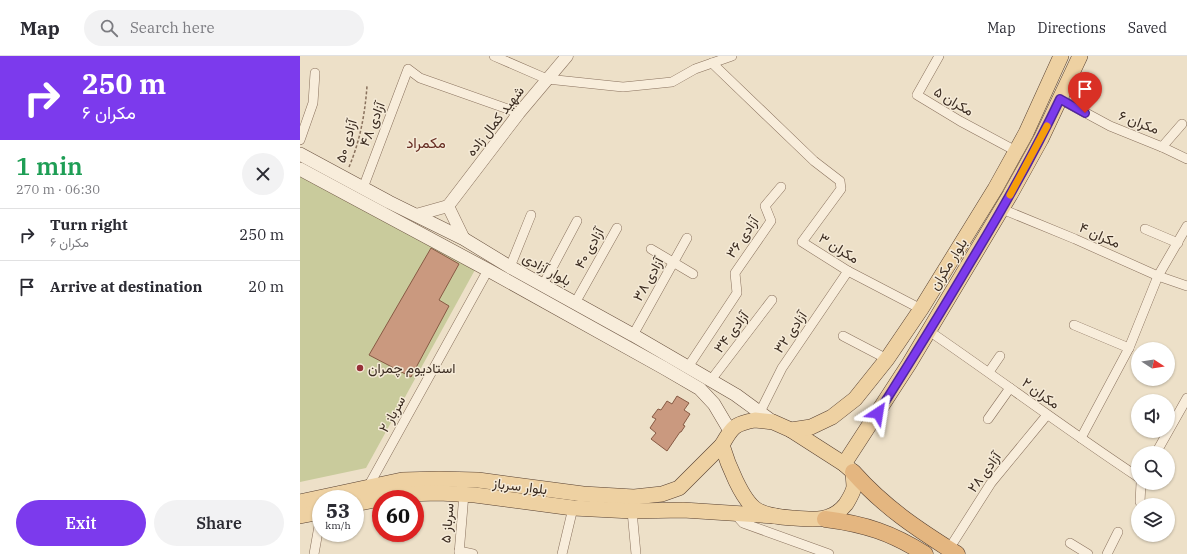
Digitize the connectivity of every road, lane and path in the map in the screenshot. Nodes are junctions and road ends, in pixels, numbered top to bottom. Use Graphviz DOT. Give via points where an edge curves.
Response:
graph roads {
  1 [pos="494,56"];
  2 [pos="567,56"];
  3 [pos="732,56"];
  4 [pos="938,56"];
  5 [pos="1060,56"];
  6 [pos="1080,56"];
  7 [pos="712,63"];
  8 [pos="315,73"];
  9 [pos="547,80"];
  10 [pos="367,86"];
  11 [pos="1060,99"];
  12 [pos="519,113"];
  13 [pos="1182,124"];
  14 [pos="300,140"];
  15 [pos="1162,146"];
  16 [pos="1016,151"];
  17 [pos="300,154"];
  18 [pos="1187,159"];
  19 [pos="300,169"];
  20 [pos="345,178"];
  21 [pos="781,187"];
  22 [pos="363,188"];
  23 [pos="448,206"];
  24 [pos="1002,209"];
  25 [pos="416,215"];
  26 [pos="531,215"];
  27 [pos="577,221"];
  28 [pos="1187,226"];
  29 [pos="616,228"];
  30 [pos="1145,230"];
  31 [pos="687,238"];
  32 [pos="464,239"];
  33 [pos="1178,243"];
  34 [pos="651,249"];
  35 [pos="673,263"];
  36 [pos="510,267"];
  37 [pos="488,270"];
  38 [pos="848,271"];
  39 [pos="693,274"];
  40 [pos="1158,276"];
  41 [pos="543,285"];
  42 [pos="1187,286"];
  43 [pos="772,300"];
  44 [pos="575,303"];
  45 [pos="921,309"];
  46 [pos="1074,325"];
  47 [pos="929,331"];
  48 [pos="633,335"];
  49 [pos="843,336"];
  50 [pos="1129,348"];
  51 [pos="1000,356"];
  52 [pos="887,359"];
  53 [pos="688,367"];
  54 [pos="877,372"];
  55 [pos="989,372"];
  56 [pos="712,380"];
  57 [pos="894,387"];
  58 [pos="1010,388"];
  59 [pos="1187,398"];
  60 [pos="760,412"];
  61 [pos="1047,415"];
  62 [pos="988,419"];
  63 [pos="773,422"];
  64 [pos="790,430"];
  65 [pos="730,432"];
  66 [pos="1081,438"];
  67 [pos="722,446"];
  68 [pos="1160,446"];
  69 [pos="849,468"];
  70 [pos="1131,472"];
  71 [pos="368,487"];
  72 [pos="464,494"];
  73 [pos="300,502"];
  74 [pos="364,502"];
  75 [pos="573,508"];
  76 [pos="632,511"];
  77 [pos="312,514"];
  78 [pos="735,514"];
  79 [pos="300,516"];
  80 [pos="775,516"];
  81 [pos="825,518"];
  82 [pos="1118,532"];
  83 [pos="316,542"];
  84 [pos="1070,543"];
  85 [pos="920,552"];
  86 [pos="953,552"];
  87 [pos="459,553"];
  88 [pos="314,554"];
  89 [pos="473,554"];
  90 [pos="562,554"];
  91 [pos="636,554"];
  92 [pos="829,554"];
  93 [pos="1088,554"];
  94 [pos="1107,554"];
  1 -- 9 [label="street"];
  2 -- 9 [label="street, شهید کمال زاده"];
  3 -- 7 [label="street"];
  4 -- 16 [label="street, مکران ۵" via="917,95"];
  5 -- 16 [label="main road, بلوار مکران"];
  6 -- 11 [label="main road, بلوار مکران"];
  7 -- 9 [label="street" via="672,82 623,87"];
  7 -- 38 [label="street, مکران ۳" via="814,161 840,181 841,189 802,242"];
  8 -- 14 [label="street" via="313,103"];
  9 -- 12 [label="street, شهید کمال زاده"];
  10 -- 20 [label="path, آزادی ۵۰" via="366,107 357,148"];
  11 -- 15 [label="street, مکران ۶" via="1110,126"];
  11 -- 24 [label="main road, بلوار مکران"];
  12 -- 22 [label="street, آزادی ۴۸" via="420,78 408,69"];
  12 -- 23 [label="street, شهید کمال زاده"];
  13 -- 15 [label="street"];
  15 -- 18 [label="street, مکران ۶"];
  16 -- 45 [label="main road, بلوار مکران"];
  17 -- 20 [label="main road, بلوار آزادی"];
  19 -- 37 [label="main road, بلوار آزادی"];
  20 -- 22 [label="main road, بلوار آزادی"];
  21 -- 53 [label="street, آزادی ۳۶" via="765,206 771,221 735,273 737,293"];
  22 -- 25 [label="main road, بلوار آزادی"];
  23 -- 25 [label="street"];
  23 -- 32 [label="street"];
  24 -- 40 [label="street, مکران ۴"];
  24 -- 47 [label="main road, بلوار مکران"];
  25 -- 32 [label="main road, بلوار آزادی"];
  26 -- 36 [label="street"];
  27 -- 41 [label="street"];
  28 -- 33 [label="street"];
  29 -- 44 [label="street, آزادی ۴۰"];
  30 -- 33 [label="street"];
  31 -- 35 [label="street, آزادی ۳۸"];
  32 -- 36 [label="main road, بلوار آزادی"];
  33 -- 40 [label="street"];
  34 -- 35 [label="street"];
  35 -- 39 [label="street"];
  35 -- 48 [label="street, آزادی ۳۸"];
  36 -- 41 [label="main road, بلوار آزادی"];
  37 -- 65 [label="main road, بلوار آزادی" via="700,389 714,404"];
  37 -- 71 [label="street, سرباز ۲"];
  38 -- 45 [label="street, مکران ۳"];
  38 -- 60 [label="street, آزادی ۳۲" via="782,368"];
  40 -- 42 [label="street, مکران ۴"];
  40 -- 50 [label="street"];
  41 -- 44 [label="main road, بلوار آزادی"];
  43 -- 56 [label="street, آزادی ۳۴"];
  44 -- 48 [label="main road, بلوار آزادی"];
  45 -- 52 [label="main road, بلوار مکران"];
  46 -- 50 [label="street"];
  47 -- 55 [label="street, مکران ۲"];
  47 -- 57 [label="main road, بلوار مکران"];
  48 -- 53 [label="main road, بلوار آزادی"];
  49 -- 52 [label="street"];
  50 -- 66 [label="street"];
  51 -- 55 [label="street"];
  52 -- 54 [label="main road, بلوار مکران"];
  53 -- 56 [label="main road, بلوار آزادی"];
  54 -- 57 [label="main road" via="880,385 887,389"];
  54 -- 64 [label="main road, بلوار مکران" via="855,400 832,417 811,427"];
  55 -- 58 [label="street, مکران ۲"];
  56 -- 60 [label="main road, بلوار آزادی"];
  57 -- 69 [label="main road, بلوار مکران"];
  58 -- 61 [label="street, مکران ۲"];
  58 -- 62 [label="street"];
  59 -- 68 [label="street"];
  60 -- 63 [label="main road, بلوار آزادی"];
  61 -- 66 [label="street, مکران ۲"];
  61 -- 86 [label="street, آزادی ۲۸" via="991,483"];
  63 -- 64 [label="main road"];
  63 -- 65 [label="main road" via="755,420 741,423"];
  64 -- 69 [label="main road"];
  65 -- 67 [label="main road"];
  66 -- 70 [label="street, مکران ۲"];
  67 -- 71 [label="main road, بلوار سرباز" via="680,488 662,494 634,497 583,494 478,480 439,479 402,480"];
  67 -- 80 [label="main road" via="747,499 757,510"];
  69 -- 81 [label="main road" via="854,487 849,500 840,511"];
  69 -- 86 [label="highway" via="870,491 907,522"];
  71 -- 73 [label="main road, بلوار سرباز"];
  72 -- 74 [label="main road, بلوار سرباز" via="403,494"];
  72 -- 75 [label="main road, بلوار سرباز"];
  72 -- 87 [label="street, سرباز ۵"];
  75 -- 76 [label="main road, بلوار سرباز"];
  75 -- 90 [label="street"];
  76 -- 78 [label="main road, بلوار سرباز" via="683,510"];
  76 -- 91 [label="street"];
  77 -- 79 [label="main road"];
  78 -- 80 [label="main road, بلوار سرباز"];
  78 -- 92 [label="street" via="743,523"];
  80 -- 81 [label="main road"];
  81 -- 85 [label="highway" via="875,529 899,538"];
  82 -- 94 [label="street"];
  83 -- 88 [label="street"];
  84 -- 93 [label="street"];
  87 -- 89 [label="street"];
}
